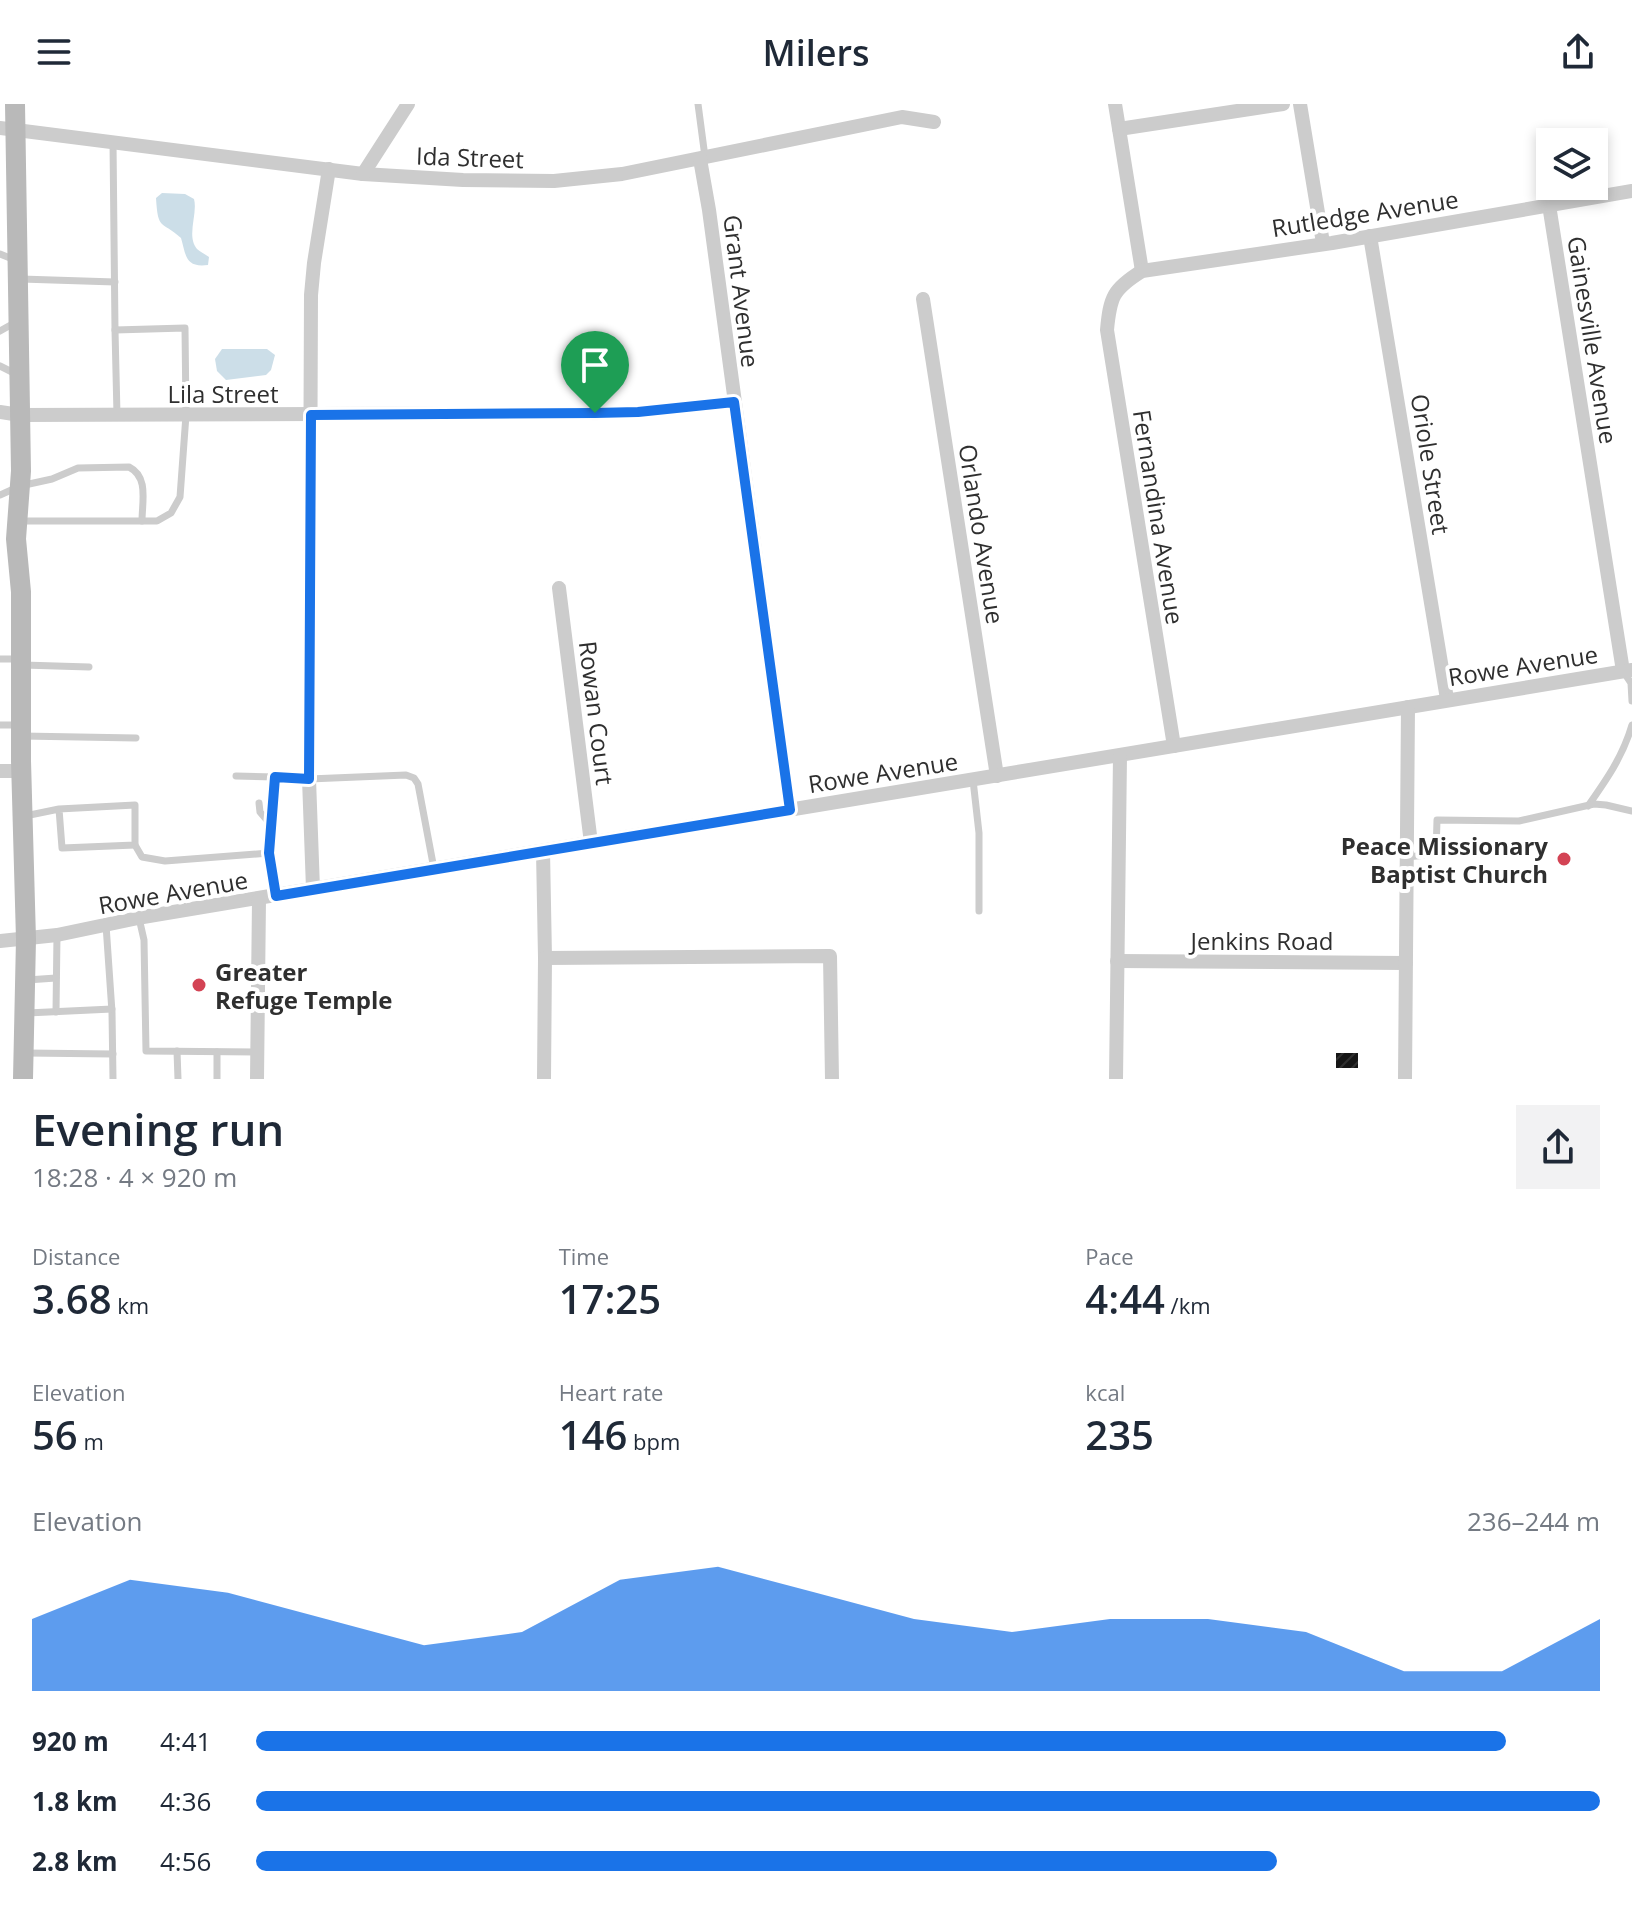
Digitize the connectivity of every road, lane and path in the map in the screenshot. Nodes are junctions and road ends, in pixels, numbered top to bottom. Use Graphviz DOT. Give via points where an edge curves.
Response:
graph roads {
  1 [pos="15,104"];
  2 [pos="408,104"];
  3 [pos="698,104"];
  4 [pos="1115,104"];
  5 [pos="1283,104"];
  6 [pos="1300,104"];
  7 [pos="934,122"];
  8 [pos="8,129"];
  9 [pos="1119,129"];
  10 [pos="113,142"];
  11 [pos="703,158"];
  12 [pos="329,169"];
  13 [pos="363,174"];
  14 [pos="1632,191"];
  15 [pos="1549,205"];
  16 [pos="1370,236"];
  17 [pos="1323,243"];
  18 [pos="12,264"];
  19 [pos="1142,271"];
  20 [pos="115,282"];
  21 [pos="1113,294"];
  22 [pos="923,299"];
  23 [pos="18,321"];
  24 [pos="115,330"];
  25 [pos="0,331"];
  26 [pos="0,366"];
  27 [pos="19,375"];
  28 [pos="734,402"];
  29 [pos="10,414"];
  30 [pos="117,415"];
  31 [pos="186,415"];
  32 [pos="311,415"];
  33 [pos="20,486"];
  34 [pos="0,495"];
  35 [pos="142,521"];
  36 [pos="14,532"];
  37 [pos="559,588"];
  38 [pos="14,661"];
  39 [pos="89,667"];
  40 [pos="1627,671"];
  41 [pos="1447,699"];
  42 [pos="1632,701"];
  43 [pos="1408,707"];
  44 [pos="0,725"];
  45 [pos="1632,725"];
  46 [pos="21,731"];
  47 [pos="136,738"];
  48 [pos="1174,746"];
  49 [pos="1120,756"];
  50 [pos="0,771"];
  51 [pos="22,771"];
  52 [pos="236,776"];
  53 [pos="997,776"];
  54 [pos="275,777"];
  55 [pos="309,779"];
  56 [pos="973,780"];
  57 [pos="259,803"];
  58 [pos="1588,806"];
  59 [pos="59,809"];
  60 [pos="790,810"];
  61 [pos="1632,811"];
  62 [pos="23,816"];
  63 [pos="271,825"];
  64 [pos="591,843"];
  65 [pos="135,845"];
  66 [pos="543,851"];
  67 [pos="269,853"];
  68 [pos="1406,857"];
  69 [pos="434,869"];
  70 [pos="313,889"];
  71 [pos="276,896"];
  72 [pos="259,899"];
  73 [pos="979,911"];
  74 [pos="139,918"];
  75 [pos="106,925"];
  76 [pos="57,935"];
  77 [pos="26,939"];
  78 [pos="0,941"];
  79 [pos="545,958"];
  80 [pos="1117,961"];
  81 [pos="1406,963"];
  82 [pos="56,978"];
  83 [pos="25,980"];
  84 [pos="112,1009"];
  85 [pos="56,1012"];
  86 [pos="25,1013"];
  87 [pos="177,1051"];
  88 [pos="217,1052"];
  89 [pos="258,1052"];
  90 [pos="24,1053"];
  91 [pos="113,1054"];
  92 [pos="23,1079"];
  93 [pos="113,1079"];
  94 [pos="178,1079"];
  95 [pos="217,1079"];
  96 [pos="257,1079"];
  97 [pos="544,1079"];
  98 [pos="832,1079"];
  99 [pos="1116,1079"];
  100 [pos="1405,1079"];
  1 -- 8 [label="main road"];
  2 -- 13 [label="street"];
  3 -- 11 [label="lane"];
  4 -- 9 [label="street"];
  5 -- 9 [label="street"];
  6 -- 17 [label="street"];
  7 -- 11 [label="street, Ida Street" via="902,117"];
  8 -- 10 [label="street, Ida Street"];
  8 -- 18 [label="main road"];
  9 -- 19 [label="street"];
  10 -- 12 [label="street, Ida Street"];
  10 -- 20 [label="lane"];
  11 -- 13 [label="street, Ida Street" via="554,181"];
  11 -- 28 [label="street, Grant Avenue"];
  12 -- 13 [label="street, Ida Street"];
  12 -- 32 [label="street" via="311,295"];
  14 -- 15 [label="street, Rutledge Avenue"];
  15 -- 16 [label="street, Rutledge Avenue"];
  15 -- 40 [label="street, Gainesville Avenue"];
  16 -- 17 [label="street, Rutledge Avenue"];
  16 -- 41 [label="street, Oriole Street"];
  17 -- 19 [label="street, Rutledge Avenue"];
  18 -- 20 [label="lane"];
  18 -- 23 [label="main road"];
  19 -- 21 [label="street, Rutledge Avenue"];
  20 -- 24 [label="lane"];
  21 -- 48 [label="street, Fernandina Avenue" via="1107,330"];
  22 -- 53 [label="street, Orlando Avenue"];
  23 -- 25 [label="lane"];
  23 -- 27 [label="main road"];
  24 -- 30 [label="lane"];
  24 -- 31 [label="lane" via="185,328"];
  26 -- 27 [label="lane"];
  27 -- 29 [label="main road"];
  28 -- 32 [label="street, Lila Street" via="638,412"];
  28 -- 60 [label="street, Grant Avenue"];
  29 -- 30 [label="street, Lila Street"];
  29 -- 33 [label="main road"];
  30 -- 31 [label="street, Lila Street"];
  31 -- 32 [label="street, Lila Street"];
  31 -- 35 [label="lane" via="178,503 165,518"];
  32 -- 55 [label="street"];
  33 -- 34 [label="lane"];
  33 -- 35 [label="lane" via="78,468 129,467 141,479"];
  33 -- 36 [label="main road"];
  35 -- 36 [label="lane"];
  36 -- 38 [label="main road" via="21,592"];
  37 -- 64 [label="street, Rowan Court"];
  38 -- 39 [label="lane"];
  38 -- 46 [label="main road"];
  40 -- 41 [label="street, Rowe Avenue"];
  40 -- 42 [label="lane"];
  41 -- 43 [label="street, Rowe Avenue"];
  43 -- 48 [label="street, Rowe Avenue"];
  43 -- 68 [label="street"];
  44 -- 46 [label="lane"];
  45 -- 58 [label="lane" via="1614,769"];
  46 -- 47 [label="lane"];
  46 -- 51 [label="main road"];
  48 -- 49 [label="street, Rowe Avenue"];
  49 -- 53 [label="street, Rowe Avenue"];
  49 -- 80 [label="street"];
  50 -- 51 [label="street"];
  51 -- 62 [label="main road"];
  52 -- 54 [label="lane"];
  53 -- 56 [label="street, Rowe Avenue"];
  54 -- 55 [label="lane"];
  54 -- 63 [label="lane"];
  55 -- 69 [label="lane" via="414,778"];
  55 -- 70 [label="street"];
  56 -- 60 [label="street, Rowe Avenue"];
  56 -- 73 [label="lane"];
  57 -- 63 [label="lane"];
  58 -- 61 [label="lane"];
  58 -- 68 [label="lane" via="1519,821 1437,820 1436,854"];
  59 -- 62 [label="lane"];
  59 -- 65 [label="lane" via="62,848"];
  59 -- 65 [label="lane" via="135,805"];
  60 -- 64 [label="street, Rowe Avenue"];
  62 -- 77 [label="main road"];
  63 -- 67 [label="lane"];
  64 -- 66 [label="street, Rowe Avenue"];
  65 -- 67 [label="lane" via="142,857 165,861"];
  66 -- 69 [label="street, Rowe Avenue"];
  66 -- 79 [label="street"];
  67 -- 71 [label="lane"];
  68 -- 81 [label="street"];
  69 -- 70 [label="street, Rowe Avenue"];
  70 -- 71 [label="street, Rowe Avenue"];
  71 -- 72 [label="street, Rowe Avenue"];
  72 -- 74 [label="street, Rowe Avenue"];
  72 -- 89 [label="street"];
  74 -- 75 [label="street, Rowe Avenue"];
  74 -- 87 [label="lane" via="146,1051"];
  75 -- 76 [label="street, Rowe Avenue"];
  75 -- 84 [label="lane"];
  76 -- 77 [label="street, Rowe Avenue"];
  76 -- 82 [label="lane"];
  77 -- 78 [label="street, Rowe Avenue"];
  77 -- 83 [label="main road"];
  79 -- 97 [label="street"];
  79 -- 98 [label="street" via="830,956"];
  80 -- 81 [label="street, Jenkins Road"];
  80 -- 99 [label="street"];
  81 -- 100 [label="street"];
  82 -- 83 [label="lane"];
  82 -- 85 [label="lane"];
  83 -- 86 [label="main road"];
  84 -- 85 [label="lane"];
  84 -- 91 [label="lane"];
  85 -- 86 [label="lane"];
  86 -- 90 [label="main road"];
  87 -- 88 [label="lane"];
  87 -- 94 [label="lane"];
  88 -- 89 [label="lane"];
  88 -- 95 [label="lane"];
  89 -- 96 [label="street"];
  90 -- 91 [label="lane"];
  90 -- 92 [label="main road"];
  91 -- 93 [label="lane"];
}
